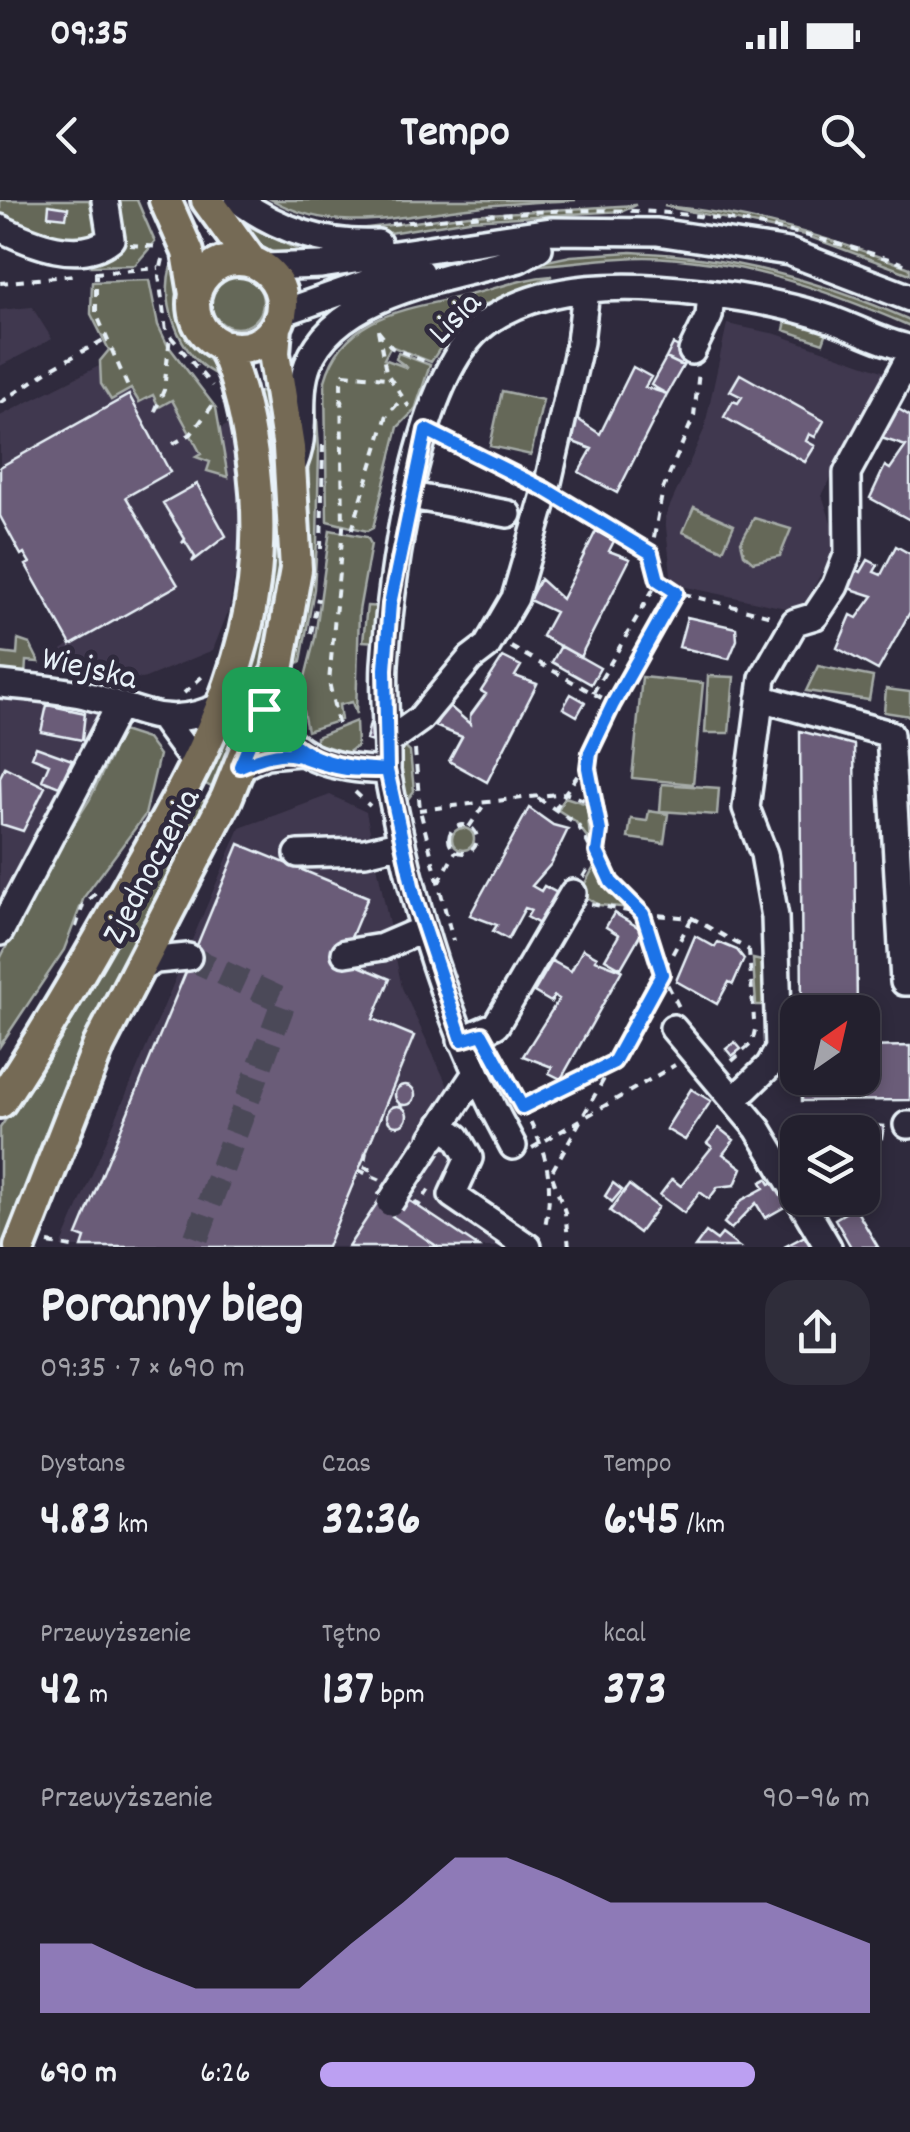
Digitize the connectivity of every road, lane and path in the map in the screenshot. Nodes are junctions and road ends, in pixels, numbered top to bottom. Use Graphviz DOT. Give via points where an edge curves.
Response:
graph roads {
  1 [pos="106,200"];
  2 [pos="165,200"];
  3 [pos="207,200"];
  4 [pos="238,200"];
  5 [pos="0,228"];
  6 [pos="579,235"];
  7 [pos="111,239"];
  8 [pos="162,247"];
  9 [pos="443,247"];
  10 [pos="539,248"];
  11 [pos="257,264"];
  12 [pos="159,268"];
  13 [pos="96,272"];
  14 [pos="586,291"];
  15 [pos="195,294"];
  16 [pos="711,294"];
  17 [pos="910,298"];
  18 [pos="279,320"];
  19 [pos="706,324"];
  20 [pos="170,336"];
  21 [pos="106,338"];
  22 [pos="224,346"];
  23 [pos="692,351"];
  24 [pos="434,366"];
  25 [pos="389,378"];
  26 [pos="130,392"];
  27 [pos="219,397"];
  28 [pos="402,398"];
  29 [pos="0,404"];
  30 [pos="155,411"];
  31 [pos="223,413"];
  32 [pos="426,430"];
  33 [pos="174,444"];
  34 [pos="291,471"];
  35 [pos="546,490"];
  36 [pos="411,496"];
  37 [pos="508,514"];
  38 [pos="352,530"];
  39 [pos="651,553"];
  40 [pos="658,580"];
  41 [pos="676,592"];
  42 [pos="796,622"];
  43 [pos="486,646"];
  44 [pos="212,666"];
  45 [pos="0,684"];
  46 [pos="298,684"];
  47 [pos="593,693"];
  48 [pos="760,698"];
  49 [pos="225,704"];
  50 [pos="613,704"];
  51 [pos="119,706"];
  52 [pos="264,709"];
  53 [pos="168,710"];
  54 [pos="338,724"];
  55 [pos="299,741"];
  56 [pos="401,741"];
  57 [pos="589,760"];
  58 [pos="197,766"];
  59 [pos="240,766"];
  60 [pos="387,770"];
  61 [pos="565,793"];
  62 [pos="538,798"];
  63 [pos="484,803"];
  64 [pos="596,804"];
  65 [pos="405,810"];
  66 [pos="420,810"];
  67 [pos="554,810"];
  68 [pos="470,827"];
  69 [pos="402,843"];
  70 [pos="456,851"];
  71 [pos="298,854"];
  72 [pos="596,855"];
  73 [pos="438,884"];
  74 [pos="105,887"];
  75 [pos="574,894"];
  76 [pos="641,913"];
  77 [pos="692,918"];
  78 [pos="424,929"];
  79 [pos="0,932"];
  80 [pos="77,936"];
  81 [pos="749,950"];
  82 [pos="456,952"];
  83 [pos="345,953"];
  84 [pos="777,958"];
  85 [pos="662,974"];
  86 [pos="910,982"];
  87 [pos="679,1023"];
  88 [pos="472,1037"];
  89 [pos="686,1061"];
  90 [pos="614,1062"];
  91 [pos="712,1074"];
  92 [pos="474,1076"];
  93 [pos="734,1100"];
  94 [pos="0,1102"];
  95 [pos="522,1107"];
  96 [pos="579,1121"];
  97 [pos="435,1135"];
  98 [pos="541,1144"];
  99 [pos="521,1148"];
  100 [pos="366,1152"];
  101 [pos="780,1166"];
  102 [pos="551,1174"];
  103 [pos="374,1175"];
  104 [pos="390,1203"];
  105 [pos="809,1215"];
  106 [pos="535,1240"];
  107 [pos="35,1241"];
  108 [pos="72,1247"];
  109 [pos="570,1247"];
  110 [pos="828,1247"];
  1 -- 7 [label="street"];
  2 -- 15 [label="main road" via="188,252"];
  3 -- 11 [label="main road"];
  4 -- 9 [label="street" via="320,239"];
  5 -- 7 [label="street" via="67,251 100,248"];
  6 -- 9 [label="street" via="551,231"];
  6 -- 10 [label="street"];
  6 -- 17 [label="street" via="657,232 742,242 804,257"];
  7 -- 8 [label="path"];
  9 -- 11 [label="street" via="314,266"];
  10 -- 18 [label="street" via="370,282"];
  10 -- 34 [label="street" via="370,302 335,323 309,362 302,449"];
  11 -- 15 [label="main road" via="222,262 200,280"];
  11 -- 18 [label="main road" via="281,291"];
  12 -- 20 [label="path"];
  13 -- 21 [label="path" via="96,313"];
  14 -- 16 [label="street, Lisia"];
  14 -- 32 [label="street, Lisia" via="519,304 484,324 450,361"];
  14 -- 35 [label="street"];
  15 -- 22 [label="main road" via="203,331"];
  16 -- 19 [label="street"];
  16 -- 42 [label="street, Lisia" via="807,312 904,347 909,356 846,472 848,552 826,602 815,616"];
  18 -- 22 [label="main road" via="247,348"];
  18 -- 34 [label="main road, Zjednoczenia" via="274,353"];
  19 -- 23 [label="street"];
  19 -- 39 [label="path" via="694,416 663,489"];
  20 -- 27 [label="path"];
  20 -- 30 [label="path"];
  21 -- 26 [label="path"];
  21 -- 29 [label="path"];
  22 -- 49 [label="main road, Zjednoczenia" via="250,438 260,550 251,614"];
  24 -- 25 [label="path" via="392,348 376,328"];
  25 -- 28 [label="path"];
  25 -- 54 [label="path" via="344,374 341,381 343,528 329,682"];
  27 -- 31 [label="path"];
  27 -- 33 [label="path"];
  28 -- 32 [label="path"];
  28 -- 38 [label="path" via="387,416"];
  32 -- 35 [label="path"];
  32 -- 36 [label="street, Lisia"];
  34 -- 52 [label="main road, Zjednoczenia" via="296,569 290,618"];
  35 -- 39 [label="path"];
  35 -- 43 [label="street" via="514,598"];
  36 -- 37 [label="street"];
  36 -- 56 [label="street, Lisia" via="385,669"];
  39 -- 40 [label="path"];
  40 -- 41 [label="path"];
  40 -- 47 [label="path"];
  41 -- 42 [label="path"];
  41 -- 50 [label="path"];
  42 -- 48 [label="street"];
  43 -- 47 [label="path" via="506,645"];
  43 -- 56 [label="street"];
  44 -- 53 [label="path"];
  45 -- 51 [label="street, Wiejska"];
  46 -- 55 [label="path"];
  47 -- 50 [label="path"];
  48 -- 84 [label="street" via="746,808 764,854"];
  48 -- 86 [label="street" via="890,734 904,982"];
  49 -- 53 [label="street, Wiejska" via="196,718"];
  49 -- 58 [label="main road, Zjednoczenia"];
  50 -- 57 [label="path"];
  51 -- 53 [label="street, Wiejska"];
  51 -- 79 [label="street"];
  52 -- 55 [label="street" via="276,730"];
  52 -- 59 [label="main road, Zjednoczenia"];
  53 -- 58 [label="street, Wiejska"];
  55 -- 59 [label="street"];
  55 -- 60 [label="street" via="344,768"];
  56 -- 60 [label="street, Lisia"];
  56 -- 66 [label="path"];
  57 -- 61 [label="path"];
  57 -- 64 [label="path"];
  58 -- 94 [label="main road, Zjednoczenia"];
  59 -- 107 [label="main road, Zjednoczenia" via="99,1044"];
  60 -- 69 [label="street, Lisia"];
  61 -- 62 [label="path"];
  61 -- 64 [label="path"];
  61 -- 67 [label="path"];
  62 -- 63 [label="path"];
  62 -- 67 [label="path"];
  63 -- 66 [label="path"];
  63 -- 68 [label="path"];
  64 -- 72 [label="path"];
  65 -- 66 [label="path"];
  66 -- 73 [label="path"];
  67 -- 72 [label="path" via="578,825"];
  68 -- 70 [label="path" via="475,846"];
  68 -- 70 [label="path" via="450,832"];
  69 -- 71 [label="street" via="365,852"];
  69 -- 78 [label="street, Lisia"];
  70 -- 73 [label="path"];
  72 -- 75 [label="path"];
  72 -- 76 [label="path"];
  73 -- 82 [label="path"];
  74 -- 80 [label="path" via="80,912"];
  75 -- 76 [label="path" via="596,906"];
  75 -- 88 [label="street" via="496,1025"];
  76 -- 77 [label="path"];
  76 -- 85 [label="path"];
  77 -- 81 [label="path"];
  77 -- 85 [label="path"];
  78 -- 83 [label="street" via="382,947"];
  78 -- 88 [label="street, Lisia"];
  81 -- 84 [label="path"];
  81 -- 91 [label="path" via="752,1043"];
  84 -- 93 [label="street" via="779,1049"];
  85 -- 87 [label="path"];
  85 -- 90 [label="path"];
  87 -- 91 [label="street"];
  88 -- 92 [label="street, Lisia"];
  88 -- 95 [label="path"];
  89 -- 96 [label="path"];
  90 -- 95 [label="path"];
  90 -- 96 [label="path"];
  91 -- 93 [label="street"];
  92 -- 97 [label="street"];
  92 -- 99 [label="street, Lisia"];
  93 -- 101 [label="street"];
  95 -- 98 [label="path"];
  96 -- 98 [label="path"];
  96 -- 102 [label="path"];
  97 -- 104 [label="street, bridge"];
  97 -- 106 [label="street" via="466,1148 469,1158 452,1195"];
  98 -- 99 [label="path"];
  98 -- 102 [label="path"];
  100 -- 103 [label="path" via="363,1166"];
  102 -- 106 [label="path"];
  102 -- 109 [label="path"];
  105 -- 110 [label="street"];
  107 -- 108 [label="path"];
}
